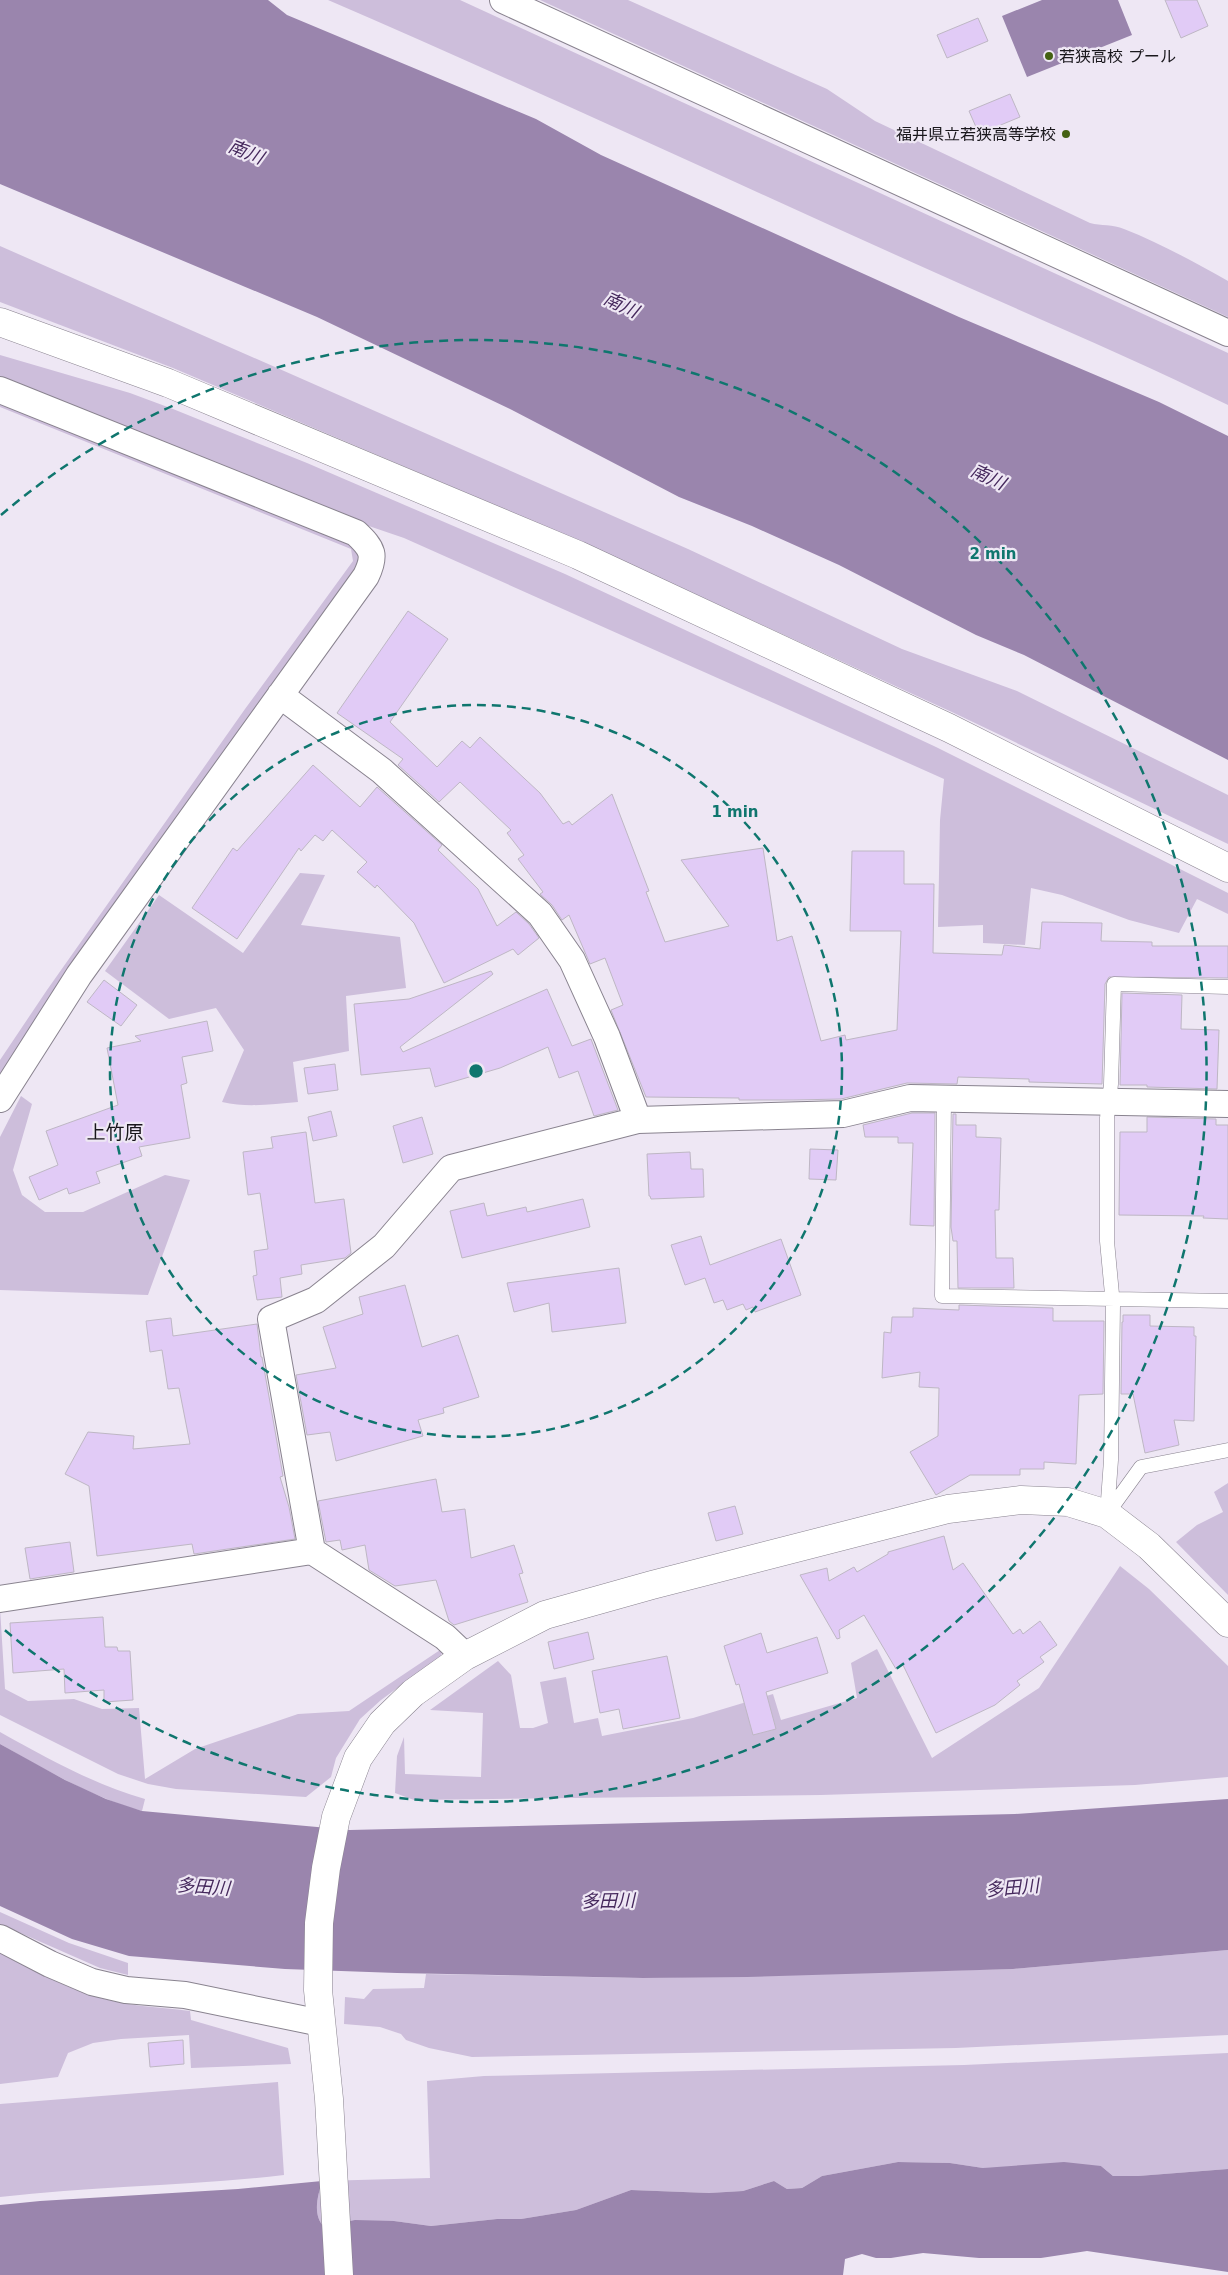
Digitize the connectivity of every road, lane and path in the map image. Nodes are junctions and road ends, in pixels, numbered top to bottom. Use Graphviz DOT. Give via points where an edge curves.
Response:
graph roads {
  1 [pos="503,0"];
  2 [pos="0,322"];
  3 [pos="1228,333"];
  4 [pos="0,390"];
  5 [pos="280,695"];
  6 [pos="1228,868"];
  7 [pos="1228,987"];
  8 [pos="944,1098"];
  9 [pos="0,1099"];
  10 [pos="1109,1102"];
  11 [pos="1228,1104"];
  12 [pos="638,1120"];
  13 [pos="1112,1299"];
  14 [pos="1228,1300"];
  15 [pos="1228,1450"];
  16 [pos="1107,1514"];
  17 [pos="312,1551"];
  18 [pos="0,1599"];
  19 [pos="1228,1623"];
  20 [pos="465,1656"];
  21 [pos="0,1938"];
  22 [pos="321,2023"];
  23 [pos="339,2275"];
  1 -- 3 [label="street"];
  2 -- 6 [label="street" via="168,383 578,555 949,728"];
  4 -- 5 [label="street" via="356,533 368,544 373,562 366,576"];
  5 -- 9 [label="street" via="79,975"];
  5 -- 12 [label="street" via="382,771 540,914 572,960 607,1038"];
  7 -- 10 [label="lane" via="1114,984"];
  8 -- 10 [label="street"];
  8 -- 12 [label="street" via="910,1098 843,1114"];
  8 -- 13 [label="lane" via="942,1296"];
  10 -- 11 [label="street"];
  10 -- 13 [label="lane" via="1107,1241"];
  12 -- 17 [label="street" via="451,1168 384,1246 316,1300 271,1319"];
  13 -- 14 [label="lane"];
  13 -- 16 [label="lane" via="1111,1460"];
  15 -- 16 [label="lane" via="1141,1468"];
  16 -- 19 [label="street" via="1149,1546"];
  16 -- 20 [label="street" via="1068,1502 1021,1500 948,1509 545,1615"];
  17 -- 18 [label="street"];
  17 -- 20 [label="street" via="445,1637"];
  20 -- 22 [label="street" via="413,1693 382,1723 358,1758 336,1817 326,1868 319,1922"];
  21 -- 22 [label="street" via="92,1982 126,1990 185,1995"];
  22 -- 23 [label="street" via="329,2099"];
}
